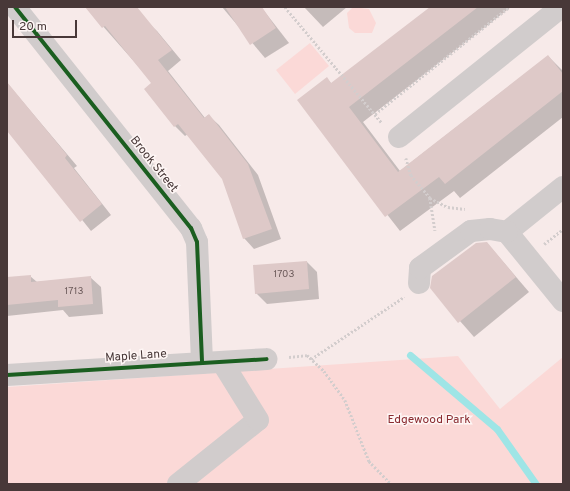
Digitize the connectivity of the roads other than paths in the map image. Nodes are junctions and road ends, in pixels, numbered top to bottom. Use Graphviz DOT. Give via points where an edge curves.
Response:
graph roads {
  1 [pos="15,7"];
  2 [pos="561,7"];
  3 [pos="399,137"];
  4 [pos="563,187"];
  5 [pos="507,232"];
  6 [pos="420,283"];
  7 [pos="563,301"];
  8 [pos="267,359"];
  9 [pos="212,362"];
  10 [pos="7,375"];
  11 [pos="178,484"];
  1 -- 9 [label="street, Brook Street" via="191,228 198,249"];
  2 -- 3 [label="street"];
  4 -- 5 [label="street"];
  5 -- 6 [label="street" via="490,229 471,231 420,268"];
  5 -- 7 [label="street"];
  8 -- 9 [label="street, Maple Lane"];
  9 -- 10 [label="street, Maple Lane"];
  9 -- 11 [label="street" via="258,420"];
}
